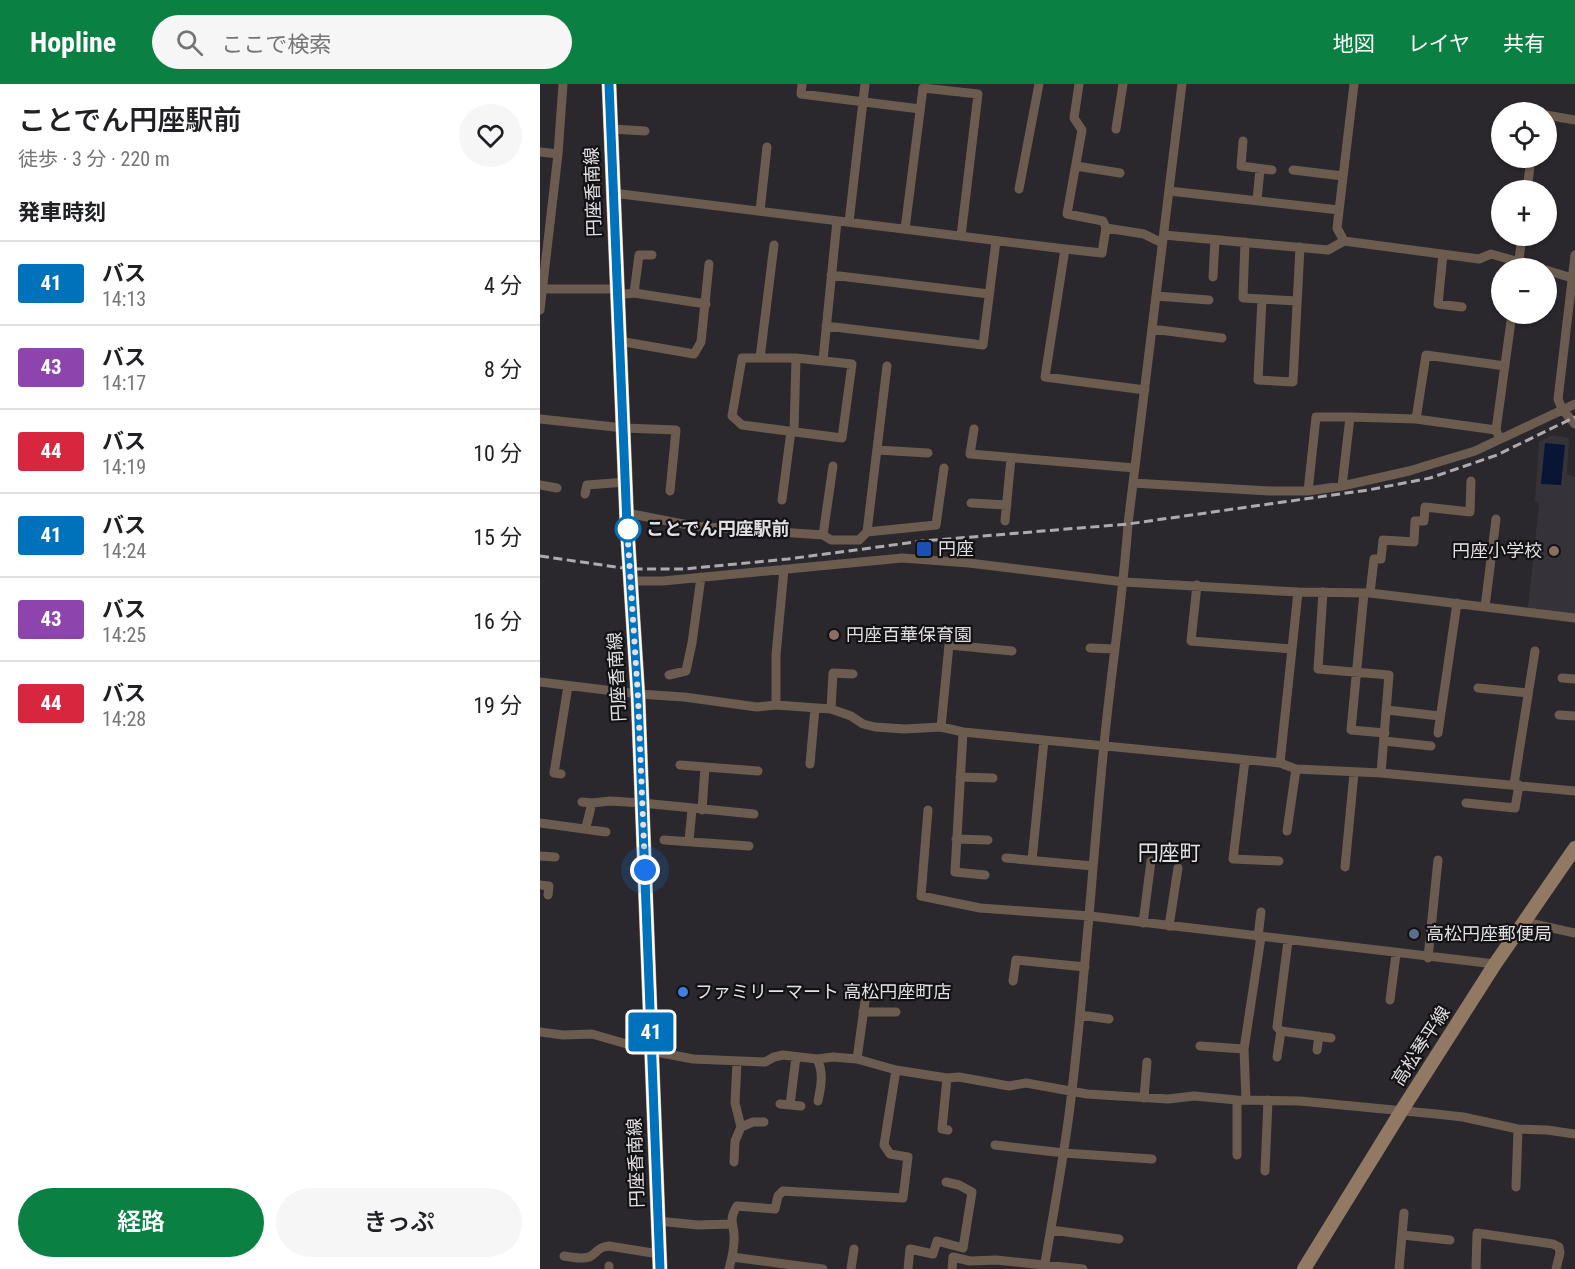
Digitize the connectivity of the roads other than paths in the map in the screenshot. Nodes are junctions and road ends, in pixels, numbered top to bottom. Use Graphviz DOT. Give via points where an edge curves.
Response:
graph roads {
  1 [pos="563,84"];
  2 [pos="609,84"];
  3 [pos="802,84"];
  4 [pos="865,84"];
  5 [pos="1039,84"];
  6 [pos="1079,84"];
  7 [pos="1123,84"];
  8 [pos="1182,84"];
  9 [pos="1354,84"];
  10 [pos="863,102"];
  11 [pos="920,109"];
  12 [pos="1557,117"];
  13 [pos="1575,120"];
  14 [pos="611,129"];
  15 [pos="1116,129"];
  16 [pos="645,131"];
  17 [pos="1243,141"];
  18 [pos="767,147"];
  19 [pos="540,152"];
  20 [pos="558,154"];
  21 [pos="1076,166"];
  22 [pos="1260,169"];
  23 [pos="1272,170"];
  24 [pos="1293,170"];
  25 [pos="1120,173"];
  26 [pos="1343,176"];
  27 [pos="1019,189"];
  28 [pos="1169,191"];
  29 [pos="613,193"];
  30 [pos="1257,200"];
  31 [pos="1339,210"];
  32 [pos="760,211"];
  33 [pos="837,221"];
  34 [pos="849,222"];
  35 [pos="1106,228"];
  36 [pos="904,229"];
  37 [pos="962,236"];
  38 [pos="1163,239"];
  39 [pos="1215,240"];
  40 [pos="996,241"];
  41 [pos="1344,241"];
  42 [pos="1245,242"];
  43 [pos="774,245"];
  44 [pos="1300,248"];
  45 [pos="1065,249"];
  46 [pos="544,254"];
  47 [pos="1443,254"];
  48 [pos="652,255"];
  49 [pos="1575,255"];
  50 [pos="1501,258"];
  51 [pos="709,264"];
  52 [pos="1557,273"];
  53 [pos="831,275"];
  54 [pos="1213,277"];
  55 [pos="1572,278"];
  56 [pos="544,289"];
  57 [pos="616,292"];
  58 [pos="634,293"];
  59 [pos="989,294"];
  60 [pos="1156,296"];
  61 [pos="1262,299"];
  62 [pos="1209,300"];
  63 [pos="1297,301"];
  64 [pos="706,304"];
  65 [pos="1462,307"];
  66 [pos="540,310"];
  67 [pos="1571,322"];
  68 [pos="1511,324"];
  69 [pos="826,326"];
  70 [pos="1152,329"];
  71 [pos="1222,338"];
  72 [pos="619,341"];
  73 [pos="760,358"];
  74 [pos="796,358"];
  75 [pos="823,360"];
  76 [pos="887,366"];
  77 [pos="1505,366"];
  78 [pos="1145,390"];
  79 [pos="1575,404"];
  80 [pos="1562,409"];
  81 [pos="1350,417"];
  82 [pos="540,419"];
  83 [pos="1416,419"];
  84 [pos="1575,423"];
  85 [pos="624,428"];
  86 [pos="974,429"];
  87 [pos="793,431"];
  88 [pos="1498,434"];
  89 [pos="877,450"];
  90 [pos="928,453"];
  91 [pos="1011,458"];
  92 [pos="833,466"];
  93 [pos="944,468"];
  94 [pos="1135,468"];
  95 [pos="1471,481"];
  96 [pos="626,482"];
  97 [pos="1133,483"];
  98 [pos="540,485"];
  99 [pos="1342,486"];
  100 [pos="557,488"];
  101 [pos="670,491"];
  102 [pos="1308,491"];
  103 [pos="585,494"];
  104 [pos="782,500"];
  105 [pos="971,502"];
  106 [pos="1007,505"];
  107 [pos="627,513"];
  108 [pos="1496,519"];
  109 [pos="1005,521"];
  110 [pos="867,532"];
  111 [pos="823,535"];
  112 [pos="784,569"];
  113 [pos="701,577"];
  114 [pos="631,581"];
  115 [pos="1124,582"];
  116 [pos="1197,585"];
  117 [pos="1298,592"];
  118 [pos="1323,592"];
  119 [pos="1367,593"];
  120 [pos="1457,603"];
  121 [pos="1485,607"];
  122 [pos="1575,618"];
  123 [pos="1090,648"];
  124 [pos="1115,649"];
  125 [pos="1292,650"];
  126 [pos="1012,651"];
  127 [pos="1535,651"];
  128 [pos="1357,672"];
  129 [pos="853,674"];
  130 [pos="669,675"];
  131 [pos="1562,678"];
  132 [pos="1575,679"];
  133 [pos="540,682"];
  134 [pos="568,686"];
  135 [pos="1478,688"];
  136 [pos="1528,693"];
  137 [pos="638,694"];
  138 [pos="776,705"];
  139 [pos="815,708"];
  140 [pos="831,709"];
  141 [pos="1387,710"];
  142 [pos="1559,715"];
  143 [pos="1440,716"];
  144 [pos="1575,716"];
  145 [pos="940,727"];
  146 [pos="963,732"];
  147 [pos="1438,734"];
  148 [pos="1384,737"];
  149 [pos="1044,740"];
  150 [pos="1104,746"];
  151 [pos="1431,746"];
  152 [pos="1245,760"];
  153 [pos="810,764"];
  154 [pos="1280,764"];
  155 [pos="680,765"];
  156 [pos="705,767"];
  157 [pos="1296,769"];
  158 [pos="758,771"];
  159 [pos="1354,773"];
  160 [pos="1381,773"];
  161 [pos="561,774"];
  162 [pos="960,777"];
  163 [pos="993,778"];
  164 [pos="1516,785"];
  165 [pos="1575,791"];
  166 [pos="642,802"];
  167 [pos="1466,803"];
  168 [pos="697,810"];
  169 [pos="928,810"];
  170 [pos="754,814"];
  171 [pos="540,822"];
  172 [pos="586,827"];
  173 [pos="1287,831"];
  174 [pos="606,832"];
  175 [pos="956,839"];
  176 [pos="664,840"];
  177 [pos="988,840"];
  178 [pos="689,841"];
  179 [pos="749,846"];
  180 [pos="1575,848"];
  181 [pos="540,856"];
  182 [pos="555,857"];
  183 [pos="1006,858"];
  184 [pos="1032,860"];
  185 [pos="1438,860"];
  186 [pos="1151,861"];
  187 [pos="1278,861"];
  188 [pos="1093,866"];
  189 [pos="1345,867"];
  190 [pos="1178,868"];
  191 [pos="984,874"];
  192 [pos="540,885"];
  193 [pos="548,895"];
  194 [pos="1261,912"];
  195 [pos="1090,916"];
  196 [pos="1525,922"];
  197 [pos="1143,923"];
  198 [pos="1169,926"];
  199 [pos="1575,933"];
  200 [pos="1259,937"];
  201 [pos="1288,941"];
  202 [pos="1396,954"];
  203 [pos="1428,957"];
  204 [pos="1495,964"];
  205 [pos="1084,967"];
  206 [pos="1013,981"];
  207 [pos="867,987"];
  208 [pos="1390,1000"];
  209 [pos="863,1012"];
  210 [pos="896,1012"];
  211 [pos="1080,1015"];
  212 [pos="1109,1019"];
  213 [pos="1281,1031"];
  214 [pos="540,1032"];
  215 [pos="1319,1036"];
  216 [pos="1331,1038"];
  217 [pos="1200,1046"];
  218 [pos="1244,1049"];
  219 [pos="1317,1050"];
  220 [pos="651,1051"];
  221 [pos="796,1057"];
  222 [pos="1277,1057"];
  223 [pos="816,1059"];
  224 [pos="856,1059"];
  225 [pos="737,1062"];
  226 [pos="1147,1062"];
  227 [pos="896,1070"];
  228 [pos="947,1078"];
  229 [pos="1072,1090"];
  230 [pos="1144,1098"];
  231 [pos="1241,1100"];
  232 [pos="1268,1100"];
  233 [pos="818,1101"];
  234 [pos="801,1106"];
  235 [pos="1402,1110"];
  236 [pos="764,1122"];
  237 [pos="741,1127"];
  238 [pos="1518,1129"];
  239 [pos="948,1130"];
  240 [pos="1575,1134"];
  241 [pos="995,1145"];
  242 [pos="1064,1153"];
  243 [pos="1237,1155"];
  244 [pos="1152,1159"];
  245 [pos="734,1162"];
  246 [pos="1265,1171"];
  247 [pos="946,1182"];
  248 [pos="1516,1187"];
  249 [pos="1404,1213"];
  250 [pos="658,1221"];
  251 [pos="731,1224"];
  252 [pos="1051,1230"];
  253 [pos="1402,1235"];
  254 [pos="1119,1239"];
  255 [pos="1450,1240"];
  256 [pos="854,1249"];
  257 [pos="564,1257"];
  258 [pos="732,1257"];
  259 [pos="660,1261"];
  260 [pos="1044,1268"];
  261 [pos="729,1269"];
  262 [pos="823,1269"];
  263 [pos="851,1269"];
  264 [pos="908,1269"];
  265 [pos="952,1269"];
  266 [pos="1083,1269"];
  267 [pos="1304,1269"];
  268 [pos="1399,1269"];
  269 [pos="1476,1269"];
  270 [pos="1556,1269"];
  1 -- 20 [label="street"];
  2 -- 14 [label="main road, 円座香南線"];
  3 -- 10 [label="street" via="801,94"];
  4 -- 10 [label="street"];
  5 -- 27 [label="street"];
  6 -- 21 [label="street" via="1074,118 1082,130"];
  7 -- 15 [label="street"];
  8 -- 28 [label="street"];
  9 -- 26 [label="street"];
  10 -- 11 [label="street"];
  10 -- 34 [label="street"];
  11 -- 36 [label="street"];
  11 -- 37 [label="street" via="923,88 978,94"];
  12 -- 13 [label="street"];
  14 -- 16 [label="street"];
  14 -- 29 [label="main road, 円座香南線"];
  17 -- 22 [label="street" via="1240,166"];
  18 -- 32 [label="street"];
  19 -- 20 [label="street"];
  20 -- 46 [label="street"];
  21 -- 25 [label="street"];
  21 -- 35 [label="street" via="1067,214 1103,221"];
  22 -- 23 [label="street"];
  22 -- 30 [label="street"];
  24 -- 26 [label="street"];
  26 -- 31 [label="street"];
  28 -- 30 [label="street"];
  28 -- 38 [label="street"];
  29 -- 32 [label="street"];
  29 -- 57 [label="main road, 円座香南線"];
  30 -- 31 [label="street"];
  31 -- 41 [label="street" via="1337,228"];
  32 -- 33 [label="street"];
  33 -- 34 [label="street"];
  33 -- 53 [label="street"];
  34 -- 36 [label="street"];
  35 -- 38 [label="street"];
  35 -- 45 [label="street" via="1102,253"];
  36 -- 37 [label="street"];
  37 -- 40 [label="street"];
  38 -- 39 [label="street"];
  38 -- 60 [label="street"];
  39 -- 42 [label="street"];
  39 -- 54 [label="street"];
  40 -- 45 [label="street"];
  40 -- 59 [label="street"];
  41 -- 44 [label="street" via="1328,250"];
  41 -- 47 [label="street"];
  42 -- 44 [label="street"];
  42 -- 61 [label="street" via="1243,298"];
  43 -- 73 [label="street"];
  44 -- 63 [label="street"];
  45 -- 78 [label="street" via="1045,377"];
  46 -- 56 [label="street"];
  47 -- 50 [label="street" via="1479,259 1491,254"];
  47 -- 65 [label="street" via="1438,304"];
  48 -- 58 [label="street" via="639,255"];
  49 -- 55 [label="street"];
  51 -- 64 [label="street"];
  52 -- 55 [label="street"];
  53 -- 59 [label="street"];
  53 -- 69 [label="street"];
  55 -- 67 [label="street"];
  56 -- 57 [label="street"];
  56 -- 66 [label="street"];
  57 -- 58 [label="street"];
  57 -- 72 [label="main road, 円座香南線"];
  58 -- 64 [label="street"];
  59 -- 69 [label="street" via="983,345"];
  60 -- 62 [label="street"];
  60 -- 70 [label="street"];
  61 -- 63 [label="street"];
  61 -- 63 [label="street" via="1258,380 1293,382"];
  64 -- 72 [label="street" via="701,342 694,354"];
  67 -- 80 [label="street" via="1558,399"];
  68 -- 77 [label="street"];
  69 -- 75 [label="street"];
  70 -- 71 [label="street"];
  70 -- 78 [label="street"];
  72 -- 85 [label="main road, 円座香南線"];
  73 -- 74 [label="street"];
  73 -- 87 [label="street" via="742,358 732,416 742,424"];
  74 -- 75 [label="street"];
  74 -- 87 [label="street"];
  75 -- 87 [label="street" via="852,364 842,438"];
  76 -- 89 [label="street"];
  77 -- 83 [label="street" via="1426,355"];
  77 -- 88 [label="street"];
  78 -- 94 [label="street"];
  79 -- 80 [label="street"];
  80 -- 84 [label="street"];
  80 -- 88 [label="street"];
  81 -- 83 [label="street"];
  81 -- 99 [label="street"];
  81 -- 102 [label="street" via="1316,417"];
  82 -- 85 [label="street"];
  83 -- 88 [label="street"];
  85 -- 96 [label="main road, 円座香南線"];
  85 -- 101 [label="street" via="676,430"];
  86 -- 91 [label="street" via="970,454"];
  87 -- 104 [label="street"];
  88 -- 99 [label="street" via="1475,451"];
  89 -- 90 [label="street"];
  89 -- 110 [label="street"];
  91 -- 94 [label="street"];
  91 -- 106 [label="street"];
  92 -- 111 [label="street"];
  93 -- 110 [label="street" via="936,525"];
  94 -- 97 [label="street"];
  95 -- 119 [label="street" via="1470,512 1425,507 1424,521 1415,521 1414,542 1383,540 1381,559 1374,559"];
  96 -- 103 [label="street" via="587,485"];
  96 -- 107 [label="main road, 円座香南線"];
  97 -- 102 [label="street"];
  97 -- 115 [label="street"];
  98 -- 100 [label="street"];
  99 -- 102 [label="street"];
  105 -- 106 [label="street"];
  106 -- 109 [label="street"];
  107 -- 111 [label="street" via="693,526"];
  107 -- 114 [label="main road, 円座香南線"];
  108 -- 121 [label="street"];
  110 -- 111 [label="street" via="859,540 831,540"];
  112 -- 113 [label="street"];
  112 -- 115 [label="street" via="903,558"];
  112 -- 138 [label="street"];
  113 -- 114 [label="street"];
  113 -- 130 [label="street" via="687,671"];
  114 -- 137 [label="main road, 円座香南線"];
  115 -- 116 [label="street"];
  115 -- 124 [label="street"];
  116 -- 117 [label="street"];
  116 -- 125 [label="street" via="1191,641"];
  117 -- 118 [label="street"];
  117 -- 125 [label="street"];
  118 -- 119 [label="street"];
  118 -- 128 [label="street" via="1318,669"];
  119 -- 120 [label="street"];
  119 -- 128 [label="street"];
  120 -- 121 [label="street"];
  120 -- 143 [label="street"];
  121 -- 122 [label="street"];
  123 -- 124 [label="street"];
  124 -- 150 [label="street"];
  125 -- 154 [label="street"];
  126 -- 145 [label="street" via="949,645"];
  127 -- 136 [label="street"];
  128 -- 141 [label="street" via="1389,675"];
  128 -- 148 [label="street" via="1351,730"];
  129 -- 140 [label="street" via="832,674"];
  131 -- 132 [label="street"];
  133 -- 134 [label="street"];
  134 -- 137 [label="street"];
  134 -- 161 [label="street" via="554,773"];
  135 -- 136 [label="street"];
  136 -- 164 [label="street"];
  137 -- 138 [label="street" via="757,707"];
  137 -- 166 [label="main road, 円座香南線"];
  138 -- 139 [label="street"];
  139 -- 140 [label="street"];
  139 -- 153 [label="street"];
  140 -- 145 [label="street" via="875,727"];
  141 -- 143 [label="street"];
  141 -- 148 [label="street"];
  142 -- 144 [label="street"];
  143 -- 147 [label="street"];
  145 -- 146 [label="street"];
  146 -- 149 [label="street"];
  146 -- 162 [label="street"];
  148 -- 151 [label="street"];
  148 -- 160 [label="street"];
  149 -- 150 [label="street"];
  149 -- 184 [label="street"];
  150 -- 152 [label="street"];
  150 -- 188 [label="street"];
  152 -- 154 [label="street"];
  152 -- 187 [label="street" via="1233,859"];
  154 -- 157 [label="street"];
  155 -- 156 [label="street"];
  156 -- 158 [label="street"];
  156 -- 168 [label="street"];
  157 -- 159 [label="street"];
  157 -- 173 [label="street"];
  159 -- 160 [label="street"];
  159 -- 189 [label="street"];
  160 -- 164 [label="street"];
  162 -- 163 [label="street"];
  162 -- 175 [label="street"];
  164 -- 165 [label="street"];
  164 -- 167 [label="street" via="1515,808"];
  166 -- 168 [label="street"];
  166 -- 172 [label="street" via="587,803"];
  166 -- 220 [label="main road, 円座香南線"];
  168 -- 170 [label="street"];
  168 -- 178 [label="street"];
  169 -- 195 [label="street" via="921,896 980,908"];
  171 -- 172 [label="street"];
  172 -- 174 [label="street"];
  175 -- 177 [label="street"];
  175 -- 191 [label="street" via="955,872"];
  176 -- 178 [label="street"];
  178 -- 179 [label="street"];
  180 -- 196 [label="main road, 高松琴平線"];
  181 -- 182 [label="street"];
  183 -- 184 [label="street"];
  184 -- 188 [label="street"];
  185 -- 203 [label="street"];
  186 -- 197 [label="street"];
  188 -- 195 [label="street"];
  190 -- 198 [label="street"];
  192 -- 193 [label="street" via="549,886"];
  194 -- 200 [label="street"];
  195 -- 197 [label="street"];
  195 -- 205 [label="street"];
  196 -- 199 [label="street"];
  196 -- 204 [label="main road, 高松琴平線"];
  197 -- 198 [label="street"];
  198 -- 200 [label="street"];
  200 -- 201 [label="street"];
  200 -- 218 [label="street"];
  201 -- 202 [label="street"];
  201 -- 213 [label="street" via="1277,1027"];
  202 -- 203 [label="street"];
  202 -- 208 [label="street"];
  203 -- 204 [label="street"];
  204 -- 235 [label="main road, 高松琴平線"];
  205 -- 206 [label="street" via="1016,960"];
  205 -- 211 [label="street"];
  207 -- 209 [label="street"];
  209 -- 210 [label="street"];
  209 -- 224 [label="street"];
  211 -- 212 [label="street"];
  211 -- 229 [label="street"];
  213 -- 215 [label="street"];
  213 -- 222 [label="street"];
  214 -- 220 [label="street" via="592,1034"];
  215 -- 216 [label="street"];
  215 -- 219 [label="street"];
  217 -- 218 [label="street"];
  218 -- 231 [label="street"];
  220 -- 225 [label="street"];
  220 -- 250 [label="main road, 円座香南線"];
  221 -- 223 [label="street"];
  221 -- 225 [label="street"];
  221 -- 234 [label="street" via="785,1104"];
  223 -- 224 [label="street"];
  223 -- 233 [label="street" via="821,1083"];
  224 -- 227 [label="street"];
  225 -- 237 [label="street" via="735,1103"];
  226 -- 230 [label="street"];
  227 -- 228 [label="street"];
  227 -- 251 [label="street" via="884,1144 890,1154 908,1157 903,1198 783,1191 775,1209 736,1206"];
  228 -- 229 [label="street"];
  228 -- 239 [label="street" via="942,1130"];
  229 -- 230 [label="street"];
  229 -- 242 [label="street"];
  230 -- 231 [label="street" via="1194,1096"];
  231 -- 232 [label="street"];
  231 -- 243 [label="street"];
  232 -- 235 [label="street"];
  232 -- 246 [label="street"];
  235 -- 238 [label="street"];
  235 -- 267 [label="main road, 高松琴平線"];
  236 -- 237 [label="street"];
  237 -- 245 [label="street" via="735,1140"];
  238 -- 240 [label="street"];
  238 -- 248 [label="street"];
  241 -- 242 [label="street"];
  242 -- 244 [label="street"];
  242 -- 252 [label="street"];
  247 -- 264 [label="street" via="972,1192 963,1248 937,1241 933,1254 910,1250"];
  249 -- 253 [label="street"];
  250 -- 251 [label="street"];
  250 -- 259 [label="main road, 円座香南線"];
  251 -- 258 [label="street"];
  252 -- 254 [label="street"];
  252 -- 260 [label="street"];
  253 -- 255 [label="street"];
  253 -- 268 [label="street"];
  256 -- 263 [label="street"];
  257 -- 259 [label="street" via="584,1258 609,1246"];
  258 -- 261 [label="street"];
  258 -- 262 [label="street"];
  260 -- 265 [label="street" via="953,1257"];
  260 -- 266 [label="street"];
  269 -- 270 [label="street" via="1478,1233 1553,1244 1560,1253"];
}
